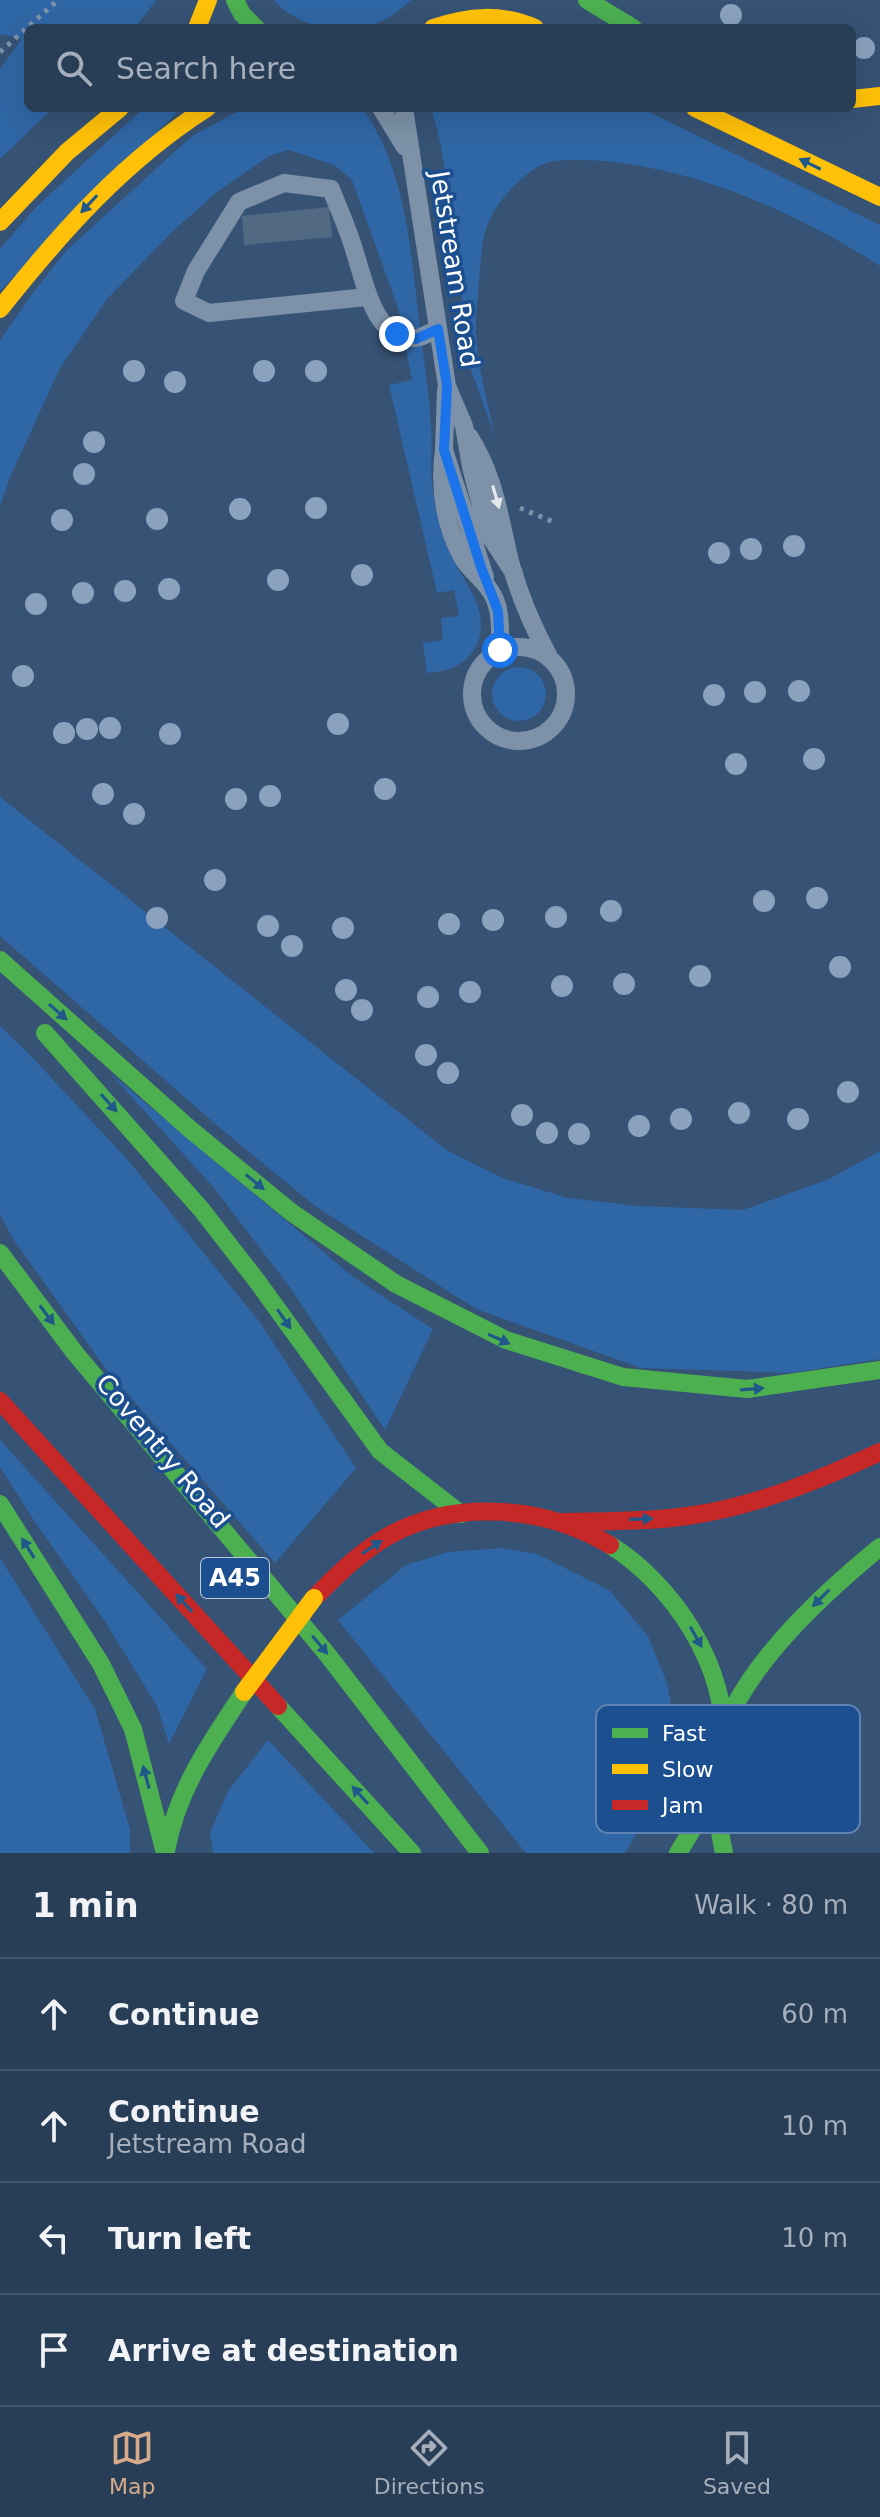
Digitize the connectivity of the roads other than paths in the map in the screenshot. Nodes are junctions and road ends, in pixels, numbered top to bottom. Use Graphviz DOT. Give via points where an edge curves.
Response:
graph roads {
  1 [pos="208,0"];
  2 [pos="235,0"];
  3 [pos="587,0"];
  4 [pos="439,9"];
  5 [pos="199,24"];
  6 [pos="252,24"];
  7 [pos="427,24"];
  8 [pos="444,24"];
  9 [pos="527,24"];
  10 [pos="626,24"];
  11 [pos="880,96"];
  12 [pos="856,99"];
  13 [pos="115,112"];
  14 [pos="200,112"];
  15 [pos="383,112"];
  16 [pos="405,112"];
  17 [pos="703,112"];
  18 [pos="412,160"];
  19 [pos="880,197"];
  20 [pos="0,222"];
  21 [pos="367,297"];
  22 [pos="0,309"];
  23 [pos="438,329"];
  24 [pos="447,386"];
  25 [pos="500,650"];
  26 [pos="549,657"];
  27 [pos="0,960"];
  28 [pos="31,1017"];
  29 [pos="0,1253"];
  30 [pos="880,1370"];
  31 [pos="0,1401"];
  32 [pos="880,1452"];
  33 [pos="0,1504"];
  34 [pos="461,1514"];
  35 [pos="563,1522"];
  36 [pos="880,1547"];
  37 [pos="273,1620"];
  38 [pos="719,1705"];
  39 [pos="736,1705"];
  40 [pos="690,1833"];
  41 [pos="720,1833"];
  42 [pos="166,1853"];
  43 [pos="412,1853"];
  44 [pos="480,1853"];
  45 [pos="678,1853"];
  46 [pos="724,1853"];
  1 -- 5 [label="main road"];
  2 -- 6 [label="main road"];
  3 -- 10 [label="main road"];
  4 -- 7 [label="main road"];
  8 -- 9 [label="main road" via="463,17 513,17"];
  11 -- 12 [label="main road"];
  13 -- 20 [label="main road" via="67,152"];
  14 -- 22 [label="main road, one-way" via="109,182"];
  15 -- 18 [label="lane, Jetstream Road"];
  16 -- 18 [label="lane, Jetstream Road"];
  19 -- 17 [label="main road, one-way"];
  18 -- 23 [label="lane, Jetstream Road"];
  21 -- 21 [label="lane" via="209,313 184,301 196,271 239,202 284,183 331,189"];
  21 -- 23 [label="lane" via="397,334 416,339"];
  23 -- 24 [label="lane, Jetstream Road"];
  24 -- 25 [label="lane" via="440,477 450,527 462,558 491,591"];
  24 -- 26 [label="lane, one-way" via="464,426 488,533 514,573"];
  25 -- 26 [label="lane" via="524,646"];
  25 -- 26 [label="lane" via="484,661 471,693 479,721 501,738 516,741 540,737 561,716 566,685"];
  27 -- 30 [label="main road, one-way" via="214,1149 334,1245 458,1320 557,1362 683,1388 805,1386"];
  28 -- 34 [label="main road, one-way" via="201,1209 380,1451"];
  29 -- 44 [label="main road, one-way" via="75,1353 327,1654"];
  43 -- 31 [label="main road, A45, one-way"];
  35 -- 32 [label="main road, one-way" via="705,1513 824,1477"];
  42 -- 33 [label="main road, one-way" via="133,1729 101,1664"];
  34 -- 35 [label="main road" via="501,1511"];
  42 -- 34 [label="main road, one-way, bridge" via="186,1783 244,1692 314,1598 349,1563 389,1535"];
  35 -- 38 [label="main road, one-way" via="613,1547 670,1597 699,1639"];
  36 -- 39 [label="main road, one-way" via="809,1609"];
  37 -- 44 [label="main road, A45"];
  40 -- 45 [label="main road"];
  41 -- 46 [label="main road"];
}
